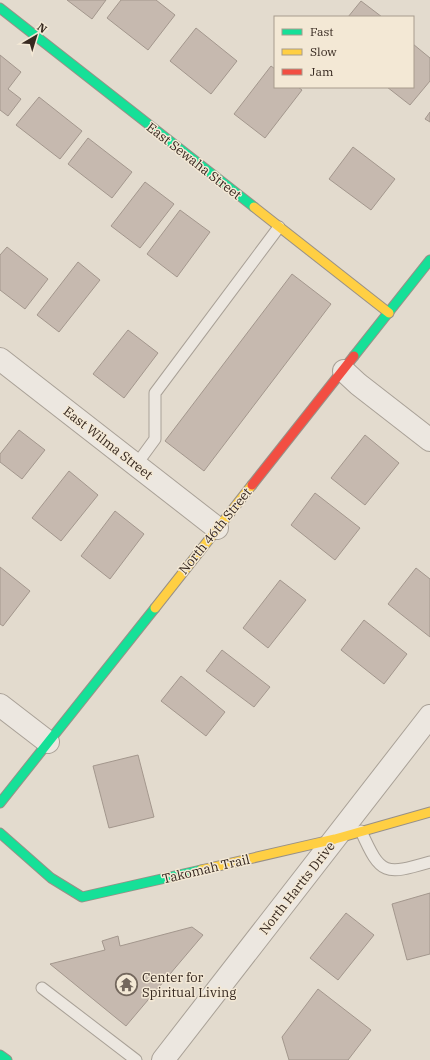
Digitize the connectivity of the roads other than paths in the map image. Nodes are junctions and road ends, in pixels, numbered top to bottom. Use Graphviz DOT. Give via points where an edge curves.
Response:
graph roads {
  1 [pos="0,8"];
  2 [pos="279,227"];
  3 [pos="430,260"];
  4 [pos="389,313"];
  5 [pos="0,359"];
  6 [pos="344,371"];
  7 [pos="430,440"];
  8 [pos="136,465"];
  9 [pos="217,528"];
  10 [pos="0,706"];
  11 [pos="430,716"];
  12 [pos="48,742"];
  13 [pos="0,803"];
  14 [pos="430,812"];
  15 [pos="361,831"];
  16 [pos="0,833"];
  17 [pos="335,839"];
  18 [pos="430,862"];
  19 [pos="42,988"];
  20 [pos="0,1055"];
  21 [pos="7,1060"];
  22 [pos="136,1060"];
  23 [pos="163,1060"];
  1 -- 2 [label="street, East Sewaha Street"];
  2 -- 4 [label="street, East Sewaha Street"];
  2 -- 8 [label="lane" via="155,392 155,439"];
  3 -- 4 [label="street, North 46th Street"];
  4 -- 6 [label="street, North 46th Street"];
  5 -- 8 [label="street, East Wilma Street"];
  6 -- 7 [label="street"];
  6 -- 9 [label="street, North 46th Street"];
  8 -- 9 [label="street, East Wilma Street"];
  9 -- 12 [label="street, North 46th Street"];
  10 -- 12 [label="street"];
  11 -- 17 [label="street, North Hartts Drive"];
  12 -- 13 [label="street, North 46th Street"];
  14 -- 15 [label="street, Takomah Trail"];
  15 -- 17 [label="street, Takomah Trail"];
  15 -- 18 [label="lane" via="378,863 388,870 398,871"];
  16 -- 17 [label="street, Takomah Trail" via="51,878 82,897"];
  17 -- 23 [label="street, North Hartts Drive"];
  19 -- 22 [label="lane"];
  20 -- 21 [label="street"];
}
